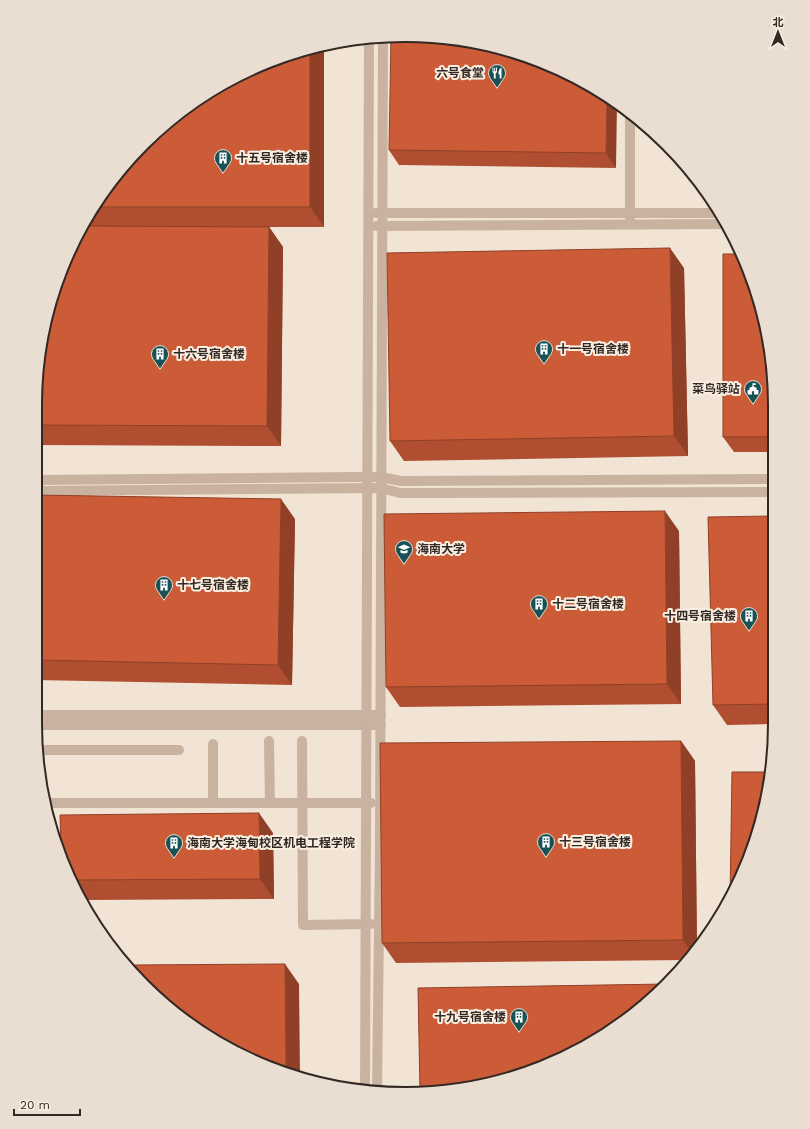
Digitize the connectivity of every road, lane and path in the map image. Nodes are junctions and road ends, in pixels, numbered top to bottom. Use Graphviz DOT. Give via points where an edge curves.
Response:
graph roads {
  1 [pos="383,43"];
  2 [pos="369,44"];
  3 [pos="630,120"];
  4 [pos="368,213"];
  5 [pos="382,213"];
  6 [pos="630,213"];
  7 [pos="713,213"];
  8 [pos="719,224"];
  9 [pos="368,225"];
  10 [pos="630,225"];
  11 [pos="382,226"];
  12 [pos="366,477"];
  13 [pos="381,477"];
  14 [pos="768,478"];
  15 [pos="42,480"];
  16 [pos="366,488"];
  17 [pos="381,488"];
  18 [pos="42,491"];
  19 [pos="768,492"];
  20 [pos="42,715"];
  21 [pos="365,720"];
  22 [pos="381,720"];
  23 [pos="42,726"];
  24 [pos="269,741"];
  25 [pos="302,741"];
  26 [pos="213,744"];
  27 [pos="43,750"];
  28 [pos="179,750"];
  29 [pos="51,803"];
  30 [pos="213,803"];
  31 [pos="270,803"];
  32 [pos="303,803"];
  33 [pos="365,803"];
  34 [pos="380,803"];
  35 [pos="365,924"];
  36 [pos="379,924"];
  37 [pos="365,1085"];
  38 [pos="377,1086"];
  1 -- 5 [label="street"];
  2 -- 4 [label="street"];
  3 -- 6 [label="street"];
  4 -- 5 [label="street"];
  4 -- 9 [label="street"];
  5 -- 6 [label="street"];
  5 -- 11 [label="street"];
  6 -- 7 [label="street"];
  6 -- 10 [label="street"];
  8 -- 10 [label="street"];
  9 -- 11 [label="street"];
  9 -- 12 [label="street"];
  10 -- 11 [label="street"];
  11 -- 13 [label="street"];
  12 -- 13 [label="street"];
  12 -- 15 [label="street"];
  12 -- 16 [label="street"];
  13 -- 14 [label="street" via="401,481"];
  13 -- 17 [label="street"];
  16 -- 17 [label="street"];
  16 -- 18 [label="street"];
  16 -- 21 [label="street"];
  17 -- 19 [label="street" via="400,493"];
  17 -- 22 [label="street"];
  20 -- 21 [label="street"];
  21 -- 22 [label="street"];
  21 -- 23 [label="street"];
  21 -- 33 [label="street"];
  22 -- 34 [label="street"];
  24 -- 31 [label="street"];
  25 -- 32 [label="street"];
  26 -- 30 [label="street"];
  27 -- 28 [label="street"];
  29 -- 30 [label="street"];
  30 -- 31 [label="street"];
  31 -- 32 [label="street"];
  32 -- 33 [label="street"];
  32 -- 35 [label="street" via="303,925"];
  33 -- 34 [label="street"];
  33 -- 35 [label="street"];
  34 -- 36 [label="street"];
  35 -- 36 [label="street"];
  35 -- 37 [label="street"];
  36 -- 38 [label="street"];
}
